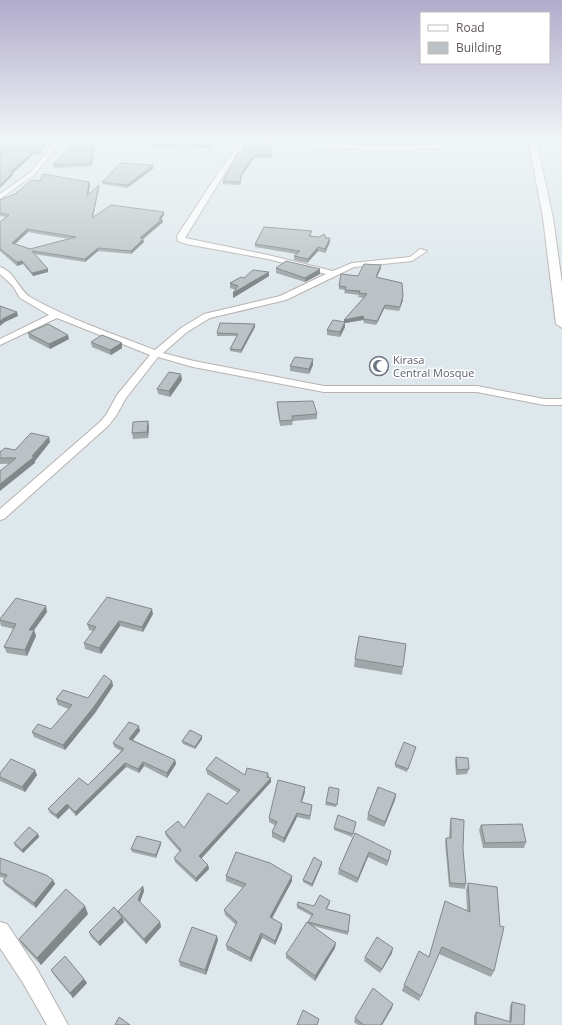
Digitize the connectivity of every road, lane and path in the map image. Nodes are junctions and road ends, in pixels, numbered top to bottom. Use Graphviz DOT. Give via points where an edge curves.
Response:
graph roads {
  1 [pos="14,187"];
  2 [pos="212,187"];
  3 [pos="542,187"];
  4 [pos="0,197"];
  5 [pos="423,251"];
  6 [pos="0,269"];
  7 [pos="334,274"];
  8 [pos="56,315"];
  9 [pos="562,324"];
  10 [pos="0,342"];
  11 [pos="156,354"];
  12 [pos="562,402"];
  13 [pos="0,516"];
  14 [pos="0,931"];
  15 [pos="58,1025"];
  1 -- 4 [label="street"];
  2 -- 7 [label="street" via="181,239"];
  3 -- 9 [label="main road"];
  5 -- 7 [label="street" via="412,259 352,265"];
  6 -- 8 [label="street" via="29,302"];
  7 -- 11 [label="street" via="283,298 207,316 184,330"];
  8 -- 10 [label="street"];
  8 -- 11 [label="street"];
  11 -- 12 [label="street" via="324,389 477,389 544,402"];
  11 -- 13 [label="street" via="121,397 104,424"];
  14 -- 15 [label="street"];
}
